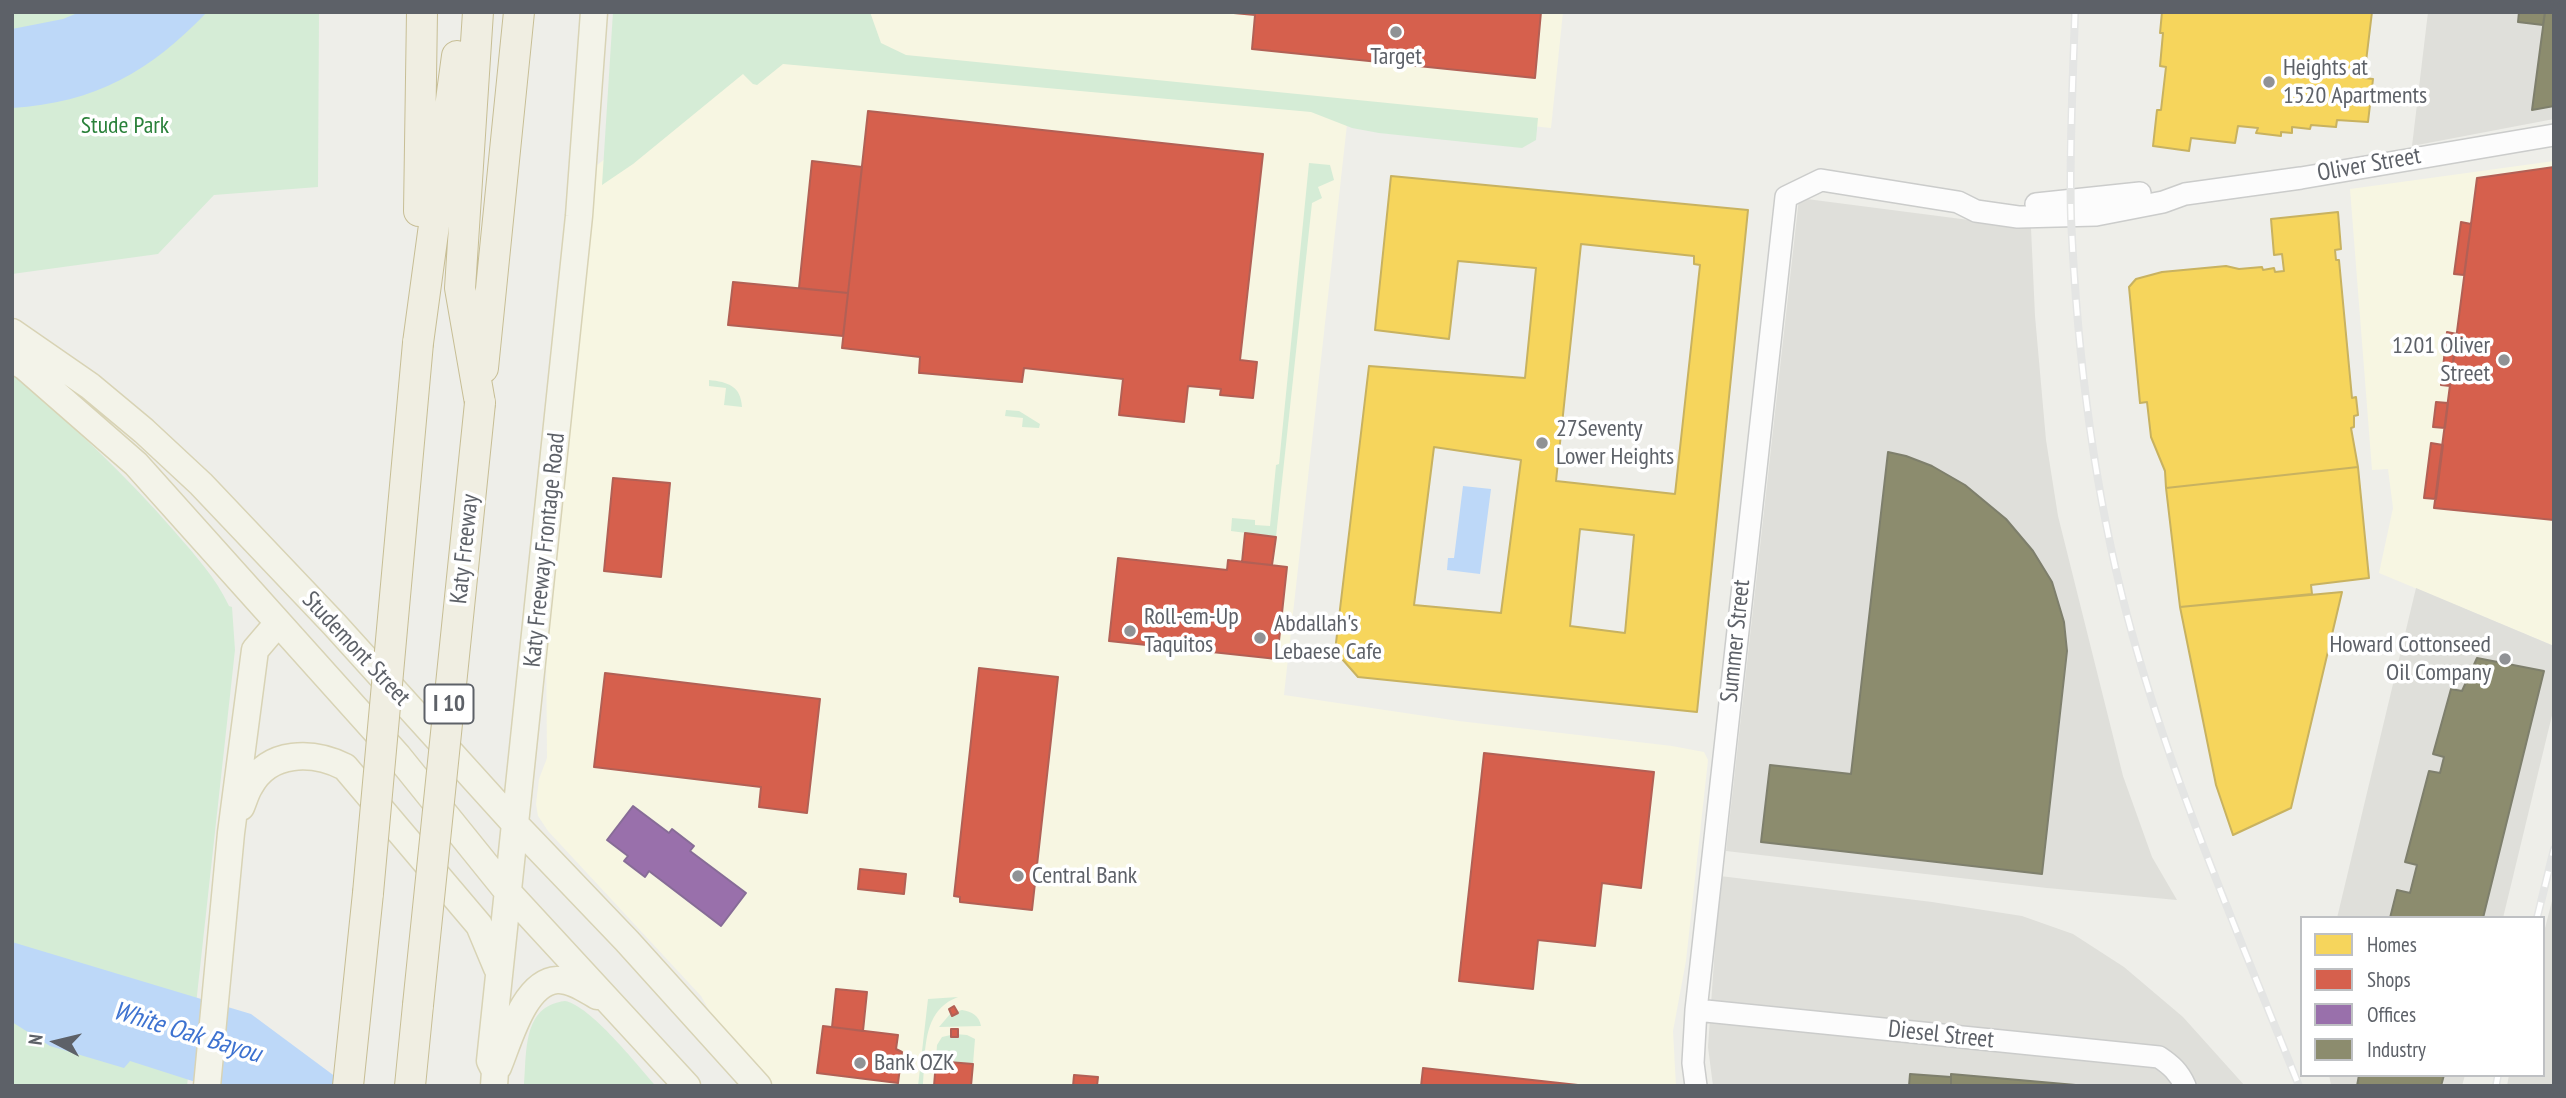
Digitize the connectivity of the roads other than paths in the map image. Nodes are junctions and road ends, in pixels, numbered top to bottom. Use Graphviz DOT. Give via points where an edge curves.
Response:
graph roads {
  1 [pos="422,12"];
  2 [pos="459,12"];
  3 [pos="478,12"];
  4 [pos="519,12"];
  5 [pos="594,12"];
  6 [pos="2554,135"];
  7 [pos="1786,197"];
  8 [pos="12,332"];
  9 [pos="418,343"];
  10 [pos="12,359"];
  11 [pos="480,403"];
  12 [pos="278,624"];
  13 [pos="334,624"];
  14 [pos="516,825"];
  15 [pos="231,833"];
  16 [pos="507,891"];
  17 [pos="499,973"];
  18 [pos="609,1003"];
  19 [pos="418,1005"];
  20 [pos="1696,1010"];
  21 [pos="495,1079"];
  22 [pos="2182,1080"];
  23 [pos="207,1086"];
  24 [pos="348,1086"];
  25 [pos="410,1086"];
  26 [pos="417,1086"];
  27 [pos="687,1086"];
  28 [pos="758,1086"];
  29 [pos="1696,1086"];
  1 -- 9 [label="highway"];
  2 -- 9 [label="highway" via="457,59"];
  3 -- 11 [label="highway" via="460,288"];
  4 -- 11 [label="highway, Katy Freeway / I 10"];
  5 -- 14 [label="main road, Katy Freeway Frontage Road" via="579,216"];
  6 -- 7 [label="street, Oliver Street" via="2185,194 2084,215 2018,217 1976,211 1958,202 1821,180"];
  7 -- 20 [label="street, Summer Street"];
  8 -- 13 [label="main road, Studemont Street" via="90,386 144,431"];
  9 -- 24 [label="highway, bridge"];
  10 -- 12 [label="main road, Studemont Street" via="136,464"];
  11 -- 19 [label="highway, Katy Freeway / I 10, bridge"];
  12 -- 13 [label="main road"];
  12 -- 15 [label="main road" via="255,650"];
  12 -- 16 [label="main road, Studemont Street" via="398,756"];
  13 -- 14 [label="main road, Studemont Street"];
  14 -- 16 [label="main road, Katy Freeway Frontage Road"];
  14 -- 28 [label="main road, Studemont Street"];
  15 -- 17 [label="main road" via="250,785 268,765 304,755 345,767 479,925"];
  15 -- 23 [label="main road"];
  16 -- 17 [label="main road, Katy Freeway Frontage Road"];
  16 -- 18 [label="main road, Studemont Street"];
  17 -- 21 [label="main road, Katy Freeway Frontage Road" via="490,1061"];
  18 -- 21 [label="main road" via="572,983 555,980 539,986 526,1002"];
  18 -- 27 [label="main road, Studemont Street"];
  19 -- 25 [label="highway, Katy Freeway / I 10"];
  19 -- 26 [label="highway"];
  20 -- 22 [label="street, Diesel Street" via="2159,1057"];
  20 -- 29 [label="street, Summer Street"];
}
